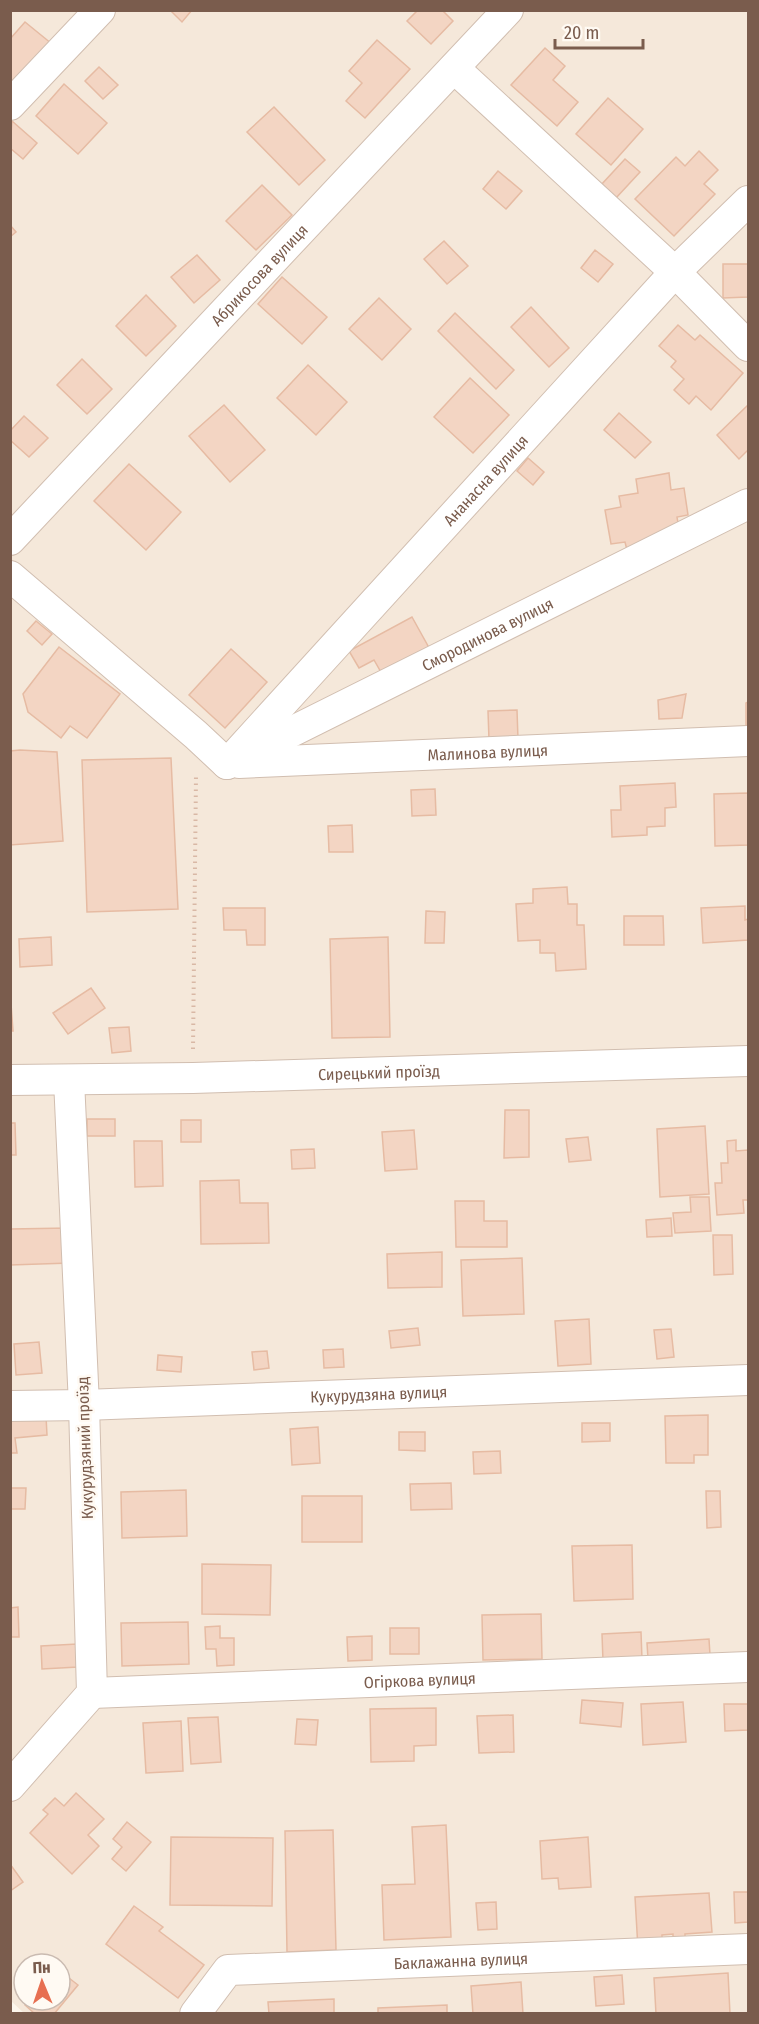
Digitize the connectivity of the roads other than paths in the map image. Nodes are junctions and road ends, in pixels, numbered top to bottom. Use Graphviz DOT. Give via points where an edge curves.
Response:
graph roads {
  1 [pos="100,10"];
  2 [pos="508,10"];
  3 [pos="454,68"];
  4 [pos="10,105"];
  5 [pos="748,201"];
  6 [pos="675,272"];
  7 [pos="748,346"];
  8 [pos="748,504"];
  9 [pos="10,540"];
  10 [pos="10,576"];
  11 [pos="748,741"];
  12 [pos="227,764"];
  13 [pos="748,1060"];
  14 [pos="10,1080"];
  15 [pos="69,1080"];
  16 [pos="748,1380"];
  17 [pos="84,1405"];
  18 [pos="10,1406"];
  19 [pos="748,1667"];
  20 [pos="92,1693"];
  21 [pos="10,1786"];
  22 [pos="748,1949"];
  23 [pos="195,2013"];
  1 -- 4 [label="street"];
  2 -- 3 [label="street, Абрикосова вулиця"];
  3 -- 6 [label="street"];
  3 -- 9 [label="street, Абрикосова вулиця"];
  5 -- 6 [label="street, Ананасна вулиця"];
  6 -- 7 [label="street"];
  6 -- 12 [label="street, Ананасна вулиця"];
  8 -- 12 [label="street, Смородинова вулиця"];
  10 -- 12 [label="street"];
  11 -- 12 [label="street, Малинова вулиця"];
  13 -- 15 [label="street, Сирецький проїзд"];
  14 -- 15 [label="street, Сирецький проїзд"];
  15 -- 17 [label="street, Кукурудзяний проїзд"];
  16 -- 17 [label="street, Кукурудзяна вулиця"];
  17 -- 18 [label="street, Кукурудзяна вулиця"];
  17 -- 20 [label="street, Кукурудзяний проїзд"];
  19 -- 20 [label="street, Огіркова вулиця"];
  20 -- 21 [label="street"];
  22 -- 23 [label="street, Баклажанна вулиця" via="228,1970"];
}
